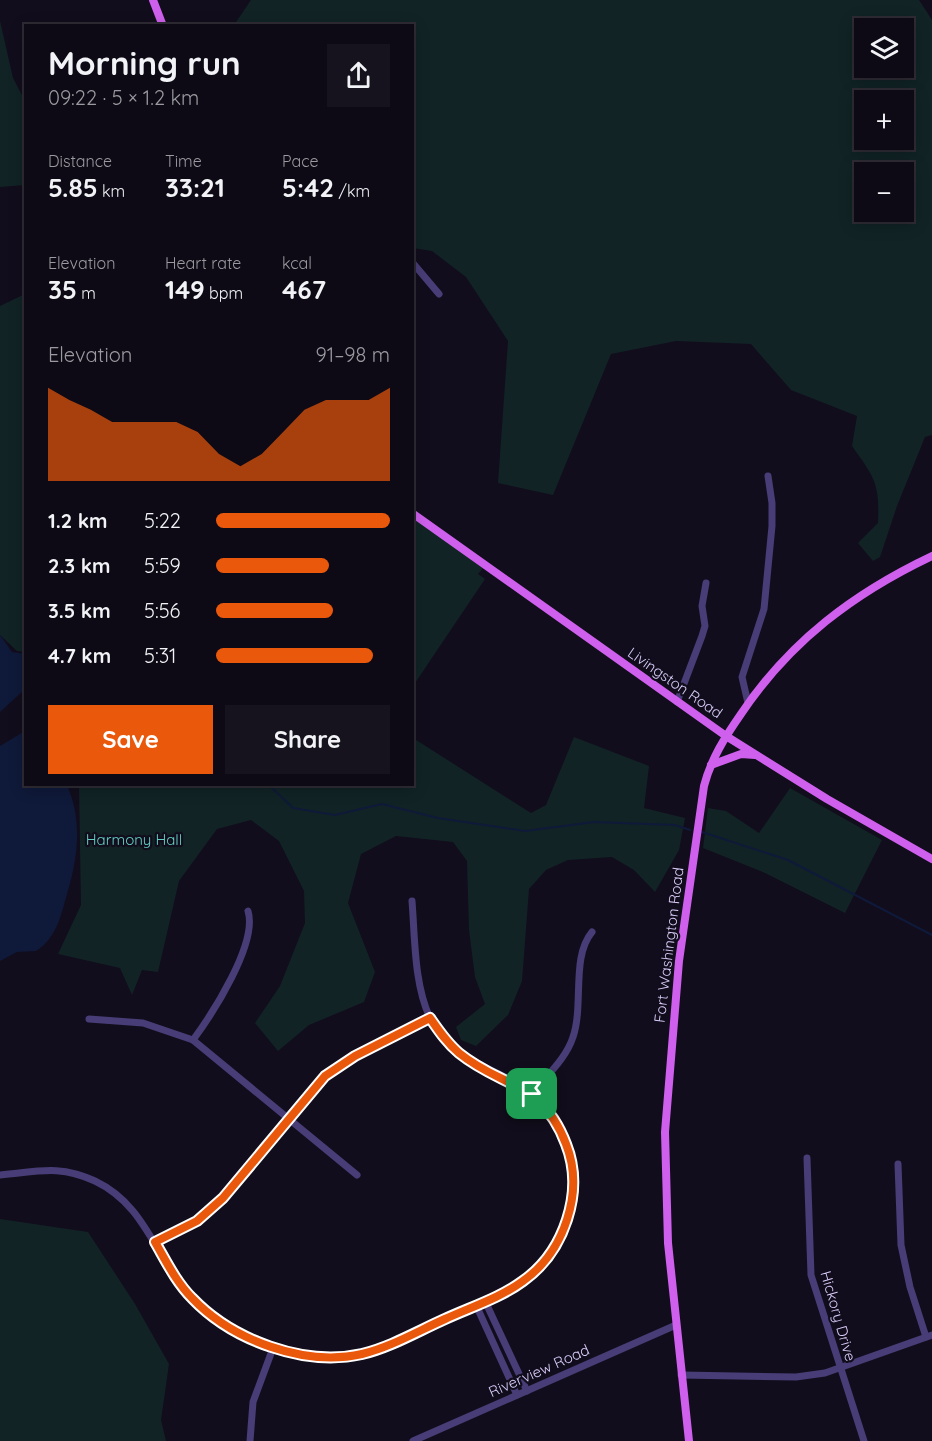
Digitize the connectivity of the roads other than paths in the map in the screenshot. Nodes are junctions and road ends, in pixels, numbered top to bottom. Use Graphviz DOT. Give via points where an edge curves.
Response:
graph roads {
  1 [pos="153,0"];
  2 [pos="163,24"];
  3 [pos="414,264"];
  4 [pos="439,294"];
  5 [pos="768,476"];
  6 [pos="414,514"];
  7 [pos="932,556"];
  8 [pos="706,583"];
  9 [pos="677,702"];
  10 [pos="748,703"];
  11 [pos="726,736"];
  12 [pos="755,755"];
  13 [pos="711,765"];
  14 [pos="932,859"];
  15 [pos="412,901"];
  16 [pos="248,910"];
  17 [pos="592,932"];
  18 [pos="430,1018"];
  19 [pos="90,1019"];
  20 [pos="193,1040"];
  21 [pos="532,1094"];
  22 [pos="290,1118"];
  23 [pos="807,1158"];
  24 [pos="898,1164"];
  25 [pos="357,1174"];
  26 [pos="0,1175"];
  27 [pos="155,1242"];
  28 [pos="485,1301"];
  29 [pos="476,1305"];
  30 [pos="676,1325"];
  31 [pos="929,1336"];
  32 [pos="273,1348"];
  33 [pos="839,1369"];
  34 [pos="681,1376"];
  35 [pos="527,1390"];
  36 [pos="517,1395"];
  37 [pos="250,1441"];
  38 [pos="413,1441"];
  39 [pos="689,1441"];
  40 [pos="864,1441"];
  1 -- 2 [label="main road"];
  3 -- 4 [label="street"];
  5 -- 10 [label="street" via="772,526 764,609 742,677"];
  6 -- 9 [label="main road, Livingston Road"];
  7 -- 10 [label="main road, Fort Washington Road" via="865,591 827,618 788,654"];
  8 -- 9 [label="street" via="702,606 705,626"];
  9 -- 11 [label="main road, Livingston Road"];
  10 -- 11 [label="main road, Fort Washington Road"];
  11 -- 12 [label="main road, Livingston Road"];
  11 -- 13 [label="main road, Fort Washington Road"];
  12 -- 13 [label="main road" via="741,754"];
  12 -- 14 [label="main road, Livingston Road"];
  13 -- 30 [label="main road, Fort Washington Road" via="696,827 667,1087 665,1203"];
  15 -- 18 [label="street" via="419,972"];
  16 -- 20 [label="street" via="251,926 238,962"];
  17 -- 21 [label="street" via="582,951 573,1039"];
  18 -- 21 [label="street" via="460,1054"];
  18 -- 22 [label="street" via="340,1066 314,1087"];
  19 -- 20 [label="street" via="143,1023"];
  20 -- 22 [label="street"];
  21 -- 28 [label="street" via="566,1143 573,1181 571,1206 564,1229 541,1265 521,1283"];
  22 -- 25 [label="street"];
  22 -- 27 [label="street" via="208,1212"];
  23 -- 33 [label="street, Hickory Drive" via="811,1275"];
  24 -- 31 [label="street" via="901,1245 910,1287"];
  26 -- 27 [label="street" via="43,1169 90,1179 128,1204"];
  27 -- 32 [label="street" via="172,1274 197,1303 223,1323"];
  28 -- 29 [label="street"];
  28 -- 35 [label="street"];
  29 -- 32 [label="street" via="362,1353 321,1358"];
  29 -- 36 [label="street"];
  30 -- 34 [label="main road, Fort Washington Road"];
  30 -- 35 [label="street, Riverview Road"];
  31 -- 33 [label="street"];
  32 -- 37 [label="street" via="253,1402"];
  33 -- 34 [label="street" via="796,1377"];
  33 -- 40 [label="street, Hickory Drive"];
  34 -- 39 [label="main road, Fort Washington Road"];
  35 -- 36 [label="street, Riverview Road"];
  36 -- 38 [label="street, Riverview Road"];
}
